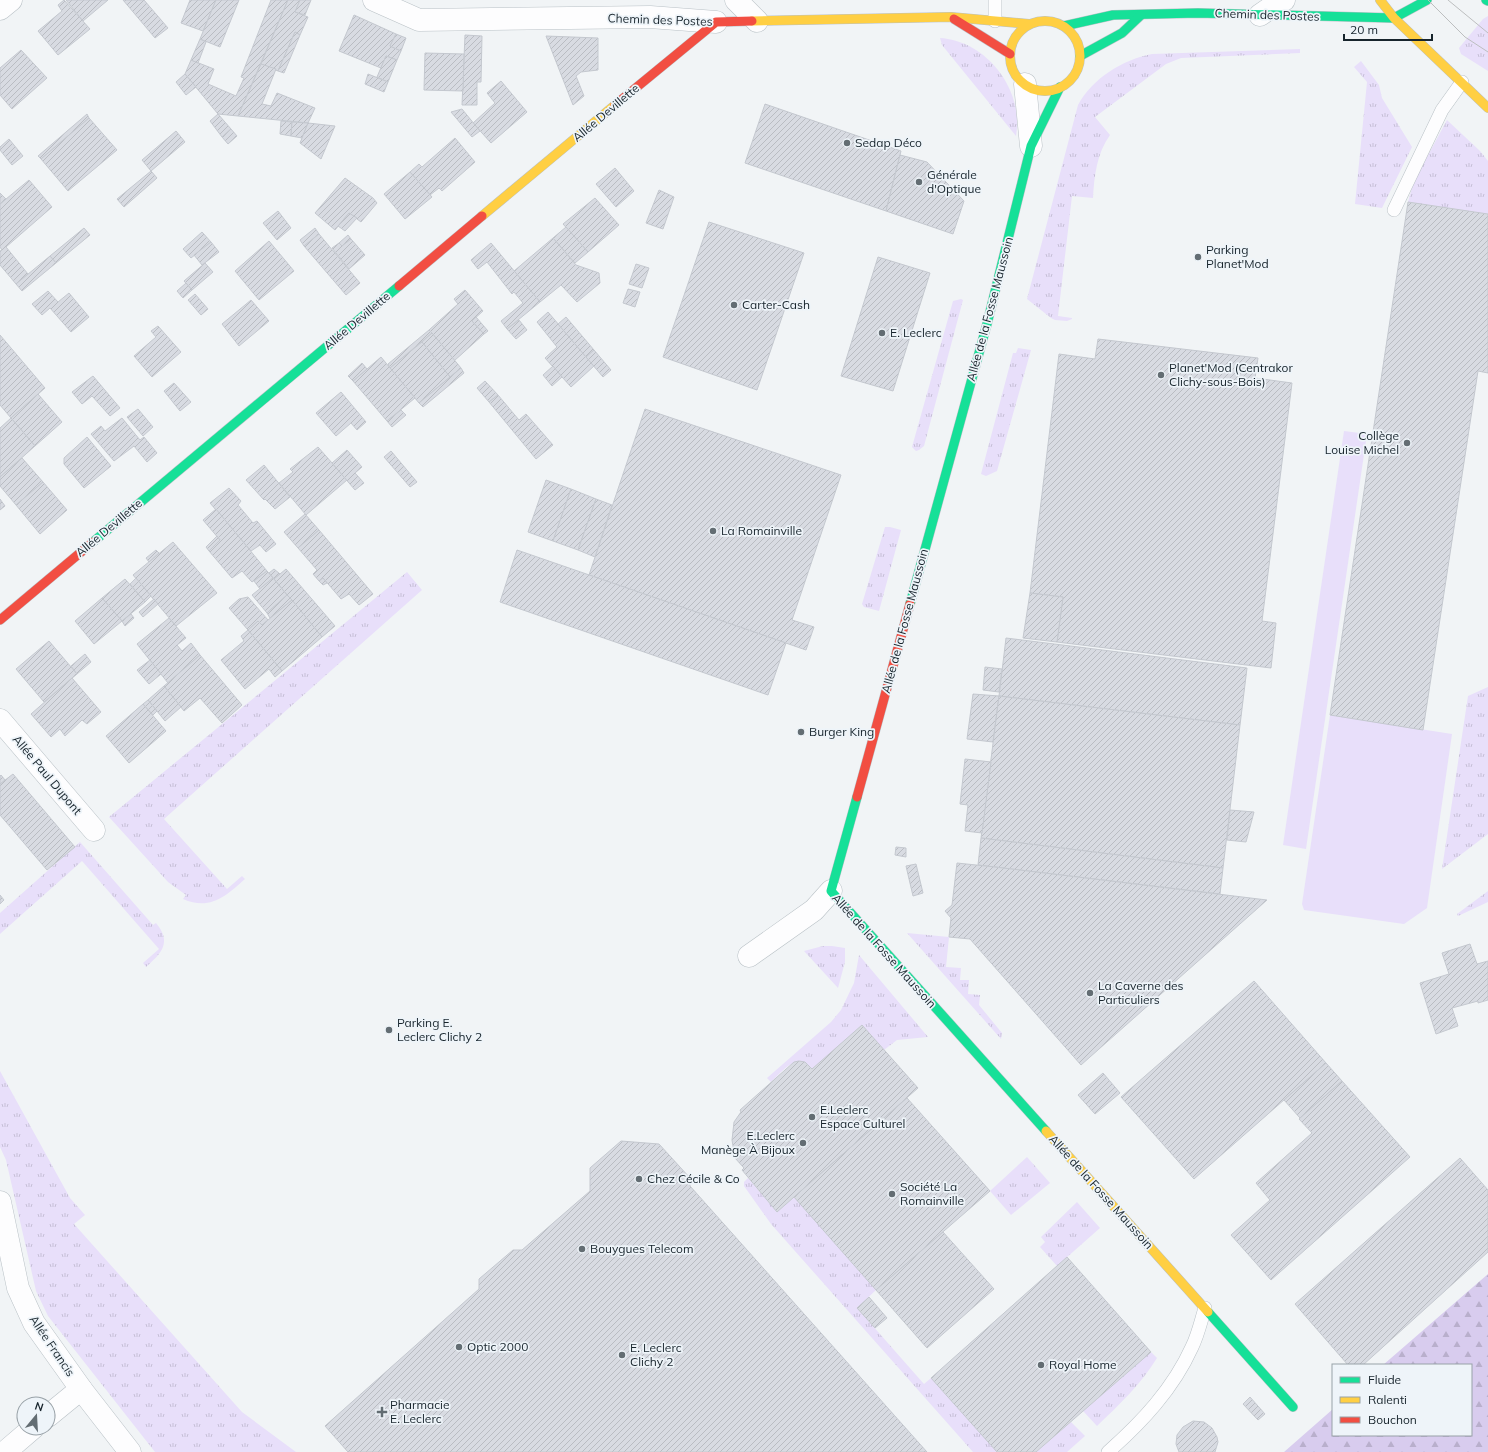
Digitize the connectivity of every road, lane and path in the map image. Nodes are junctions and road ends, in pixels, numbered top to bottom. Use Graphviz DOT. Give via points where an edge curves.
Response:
graph roads {
  1 [pos="11,0"];
  2 [pos="374,0"];
  3 [pos="736,0"];
  4 [pos="995,0"];
  5 [pos="1284,0"];
  6 [pos="1380,0"];
  7 [pos="1427,0"];
  8 [pos="0,9"];
  9 [pos="1141,15"];
  10 [pos="1260,15"];
  11 [pos="951,18"];
  12 [pos="1394,18"];
  13 [pos="757,21"];
  14 [pos="995,21"];
  15 [pos="716,22"];
  16 [pos="1029,24"];
  17 [pos="1064,26"];
  18 [pos="1010,54"];
  19 [pos="1080,56"];
  20 [pos="1469,83"];
  21 [pos="1025,84"];
  22 [pos="1060,87"];
  23 [pos="1488,108"];
  24 [pos="1031,146"];
  25 [pos="1394,210"];
  26 [pos="0,620"];
  27 [pos="0,720"];
  28 [pos="94,830"];
  29 [pos="831,891"];
  30 [pos="749,956"];
  31 [pos="0,1202"];
  32 [pos="1205,1308"];
  33 [pos="81,1389"];
  34 [pos="1293,1407"];
  35 [pos="56,1409"];
  36 [pos="24,1436"];
  37 [pos="5,1452"];
  38 [pos="130,1452"];
  39 [pos="1108,1452"];
  1 -- 8 [label="street"];
  2 -- 15 [label="street, Chemin des Postes" via="419,20 650,17"];
  3 -- 13 [label="street"];
  4 -- 14 [label="lane"];
  5 -- 10 [label="street"];
  6 -- 12 [label="street"];
  7 -- 12 [label="street"];
  9 -- 10 [label="street, Chemin des Postes"];
  9 -- 17 [label="street, Chemin des Postes" via="1113,15"];
  9 -- 19 [label="street" via="1122,33"];
  10 -- 12 [label="street, Chemin des Postes"];
  11 -- 13 [label="street, Chemin des Postes"];
  11 -- 14 [label="street, Chemin des Postes"];
  11 -- 18 [label="street"];
  12 -- 20 [label="street"];
  13 -- 15 [label="street, Chemin des Postes"];
  14 -- 16 [label="street, Chemin des Postes"];
  15 -- 26 [label="street, Allée Devillette"];
  16 -- 17 [label="street" via="1053,21"];
  16 -- 18 [label="street" via="1015,36"];
  17 -- 19 [label="street" via="1076,39"];
  18 -- 21 [label="street" via="1011,66"];
  19 -- 22 [label="street" via="1075,75"];
  20 -- 23 [label="street"];
  20 -- 25 [label="lane" via="1442,110"];
  21 -- 22 [label="street" via="1042,90"];
  21 -- 24 [label="street, Allée de la Fosse Maussoin"];
  22 -- 24 [label="street, Allée de la Fosse Maussoin"];
  24 -- 29 [label="street, Allée de la Fosse Maussoin" via="987,324"];
  27 -- 28 [label="street, Allée Paul Dupont"];
  29 -- 30 [label="street" via="814,910"];
  29 -- 32 [label="street, Allée de la Fosse Maussoin"];
  31 -- 33 [label="street, Allée Francis" via="18,1288 34,1323"];
  32 -- 34 [label="street, Allée de la Fosse Maussoin"];
  32 -- 39 [label="lane" via="1192,1346 1168,1390 1137,1426"];
  33 -- 35 [label="street"];
  33 -- 38 [label="street, Allée Francis"];
  36 -- 37 [label="street"];
}
